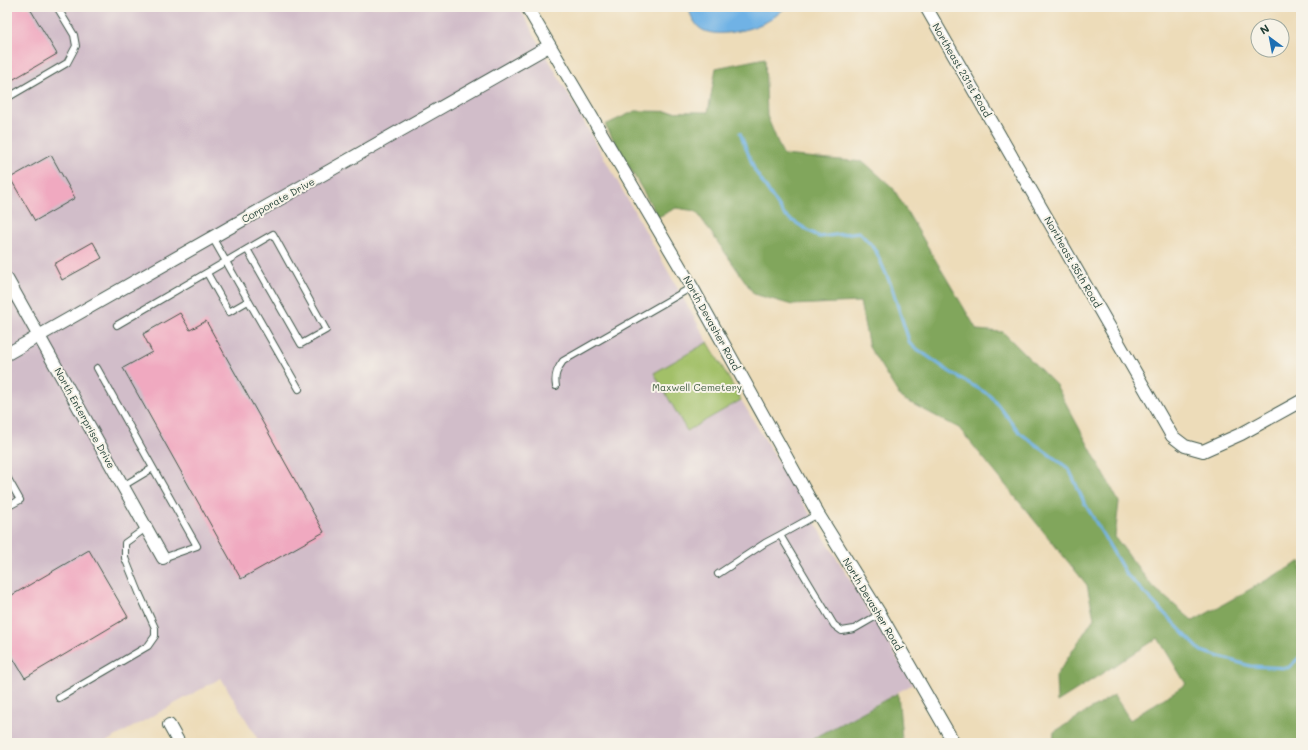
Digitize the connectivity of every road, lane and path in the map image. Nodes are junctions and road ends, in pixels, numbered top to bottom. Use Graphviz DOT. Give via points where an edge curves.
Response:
graph roads {
  1 [pos="57,7"];
  2 [pos="527,7"];
  3 [pos="926,7"];
  4 [pos="549,46"];
  5 [pos="7,98"];
  6 [pos="999,132"];
  7 [pos="212,237"];
  8 [pos="247,249"];
  9 [pos="226,262"];
  10 [pos="207,273"];
  11 [pos="7,280"];
  12 [pos="692,287"];
  13 [pos="248,301"];
  14 [pos="117,325"];
  15 [pos="39,336"];
  16 [pos="7,354"];
  17 [pos="97,368"];
  18 [pos="556,386"];
  19 [pos="299,389"];
  20 [pos="1301,401"];
  21 [pos="153,468"];
  22 [pos="7,477"];
  23 [pos="123,486"];
  24 [pos="7,507"];
  25 [pos="818,514"];
  26 [pos="146,528"];
  27 [pos="780,535"];
  28 [pos="163,558"];
  29 [pos="718,574"];
  30 [pos="880,614"];
  31 [pos="59,698"];
  32 [pos="169,725"];
  33 [pos="179,743"];
  34 [pos="954,743"];
  1 -- 5 [label="lane" via="74,35 76,46 67,63"];
  2 -- 4 [label="street, North Devasher Road"];
  3 -- 6 [label="street, Northeast 231st Road"];
  4 -- 7 [label="street, Corporate Drive"];
  4 -- 12 [label="street, North Devasher Road"];
  6 -- 20 [label="street, Northeast 35th Road" via="1172,436 1185,446 1203,451 1242,434"];
  7 -- 9 [label="lane"];
  7 -- 15 [label="street, Corporate Drive"];
  8 -- 8 [label="lane" via="273,234 326,330 301,344"];
  8 -- 9 [label="lane"];
  9 -- 10 [label="lane"];
  9 -- 13 [label="lane"];
  10 -- 13 [label="lane" via="229,312"];
  10 -- 14 [label="lane"];
  11 -- 15 [label="street, North Enterprise Drive"];
  12 -- 18 [label="lane" via="563,361 556,373"];
  12 -- 25 [label="street, North Devasher Road"];
  13 -- 19 [label="lane"];
  15 -- 16 [label="street, Corporate Drive"];
  15 -- 23 [label="street, North Enterprise Drive"];
  17 -- 21 [label="lane"];
  21 -- 23 [label="lane"];
  21 -- 28 [label="lane" via="197,546"];
  22 -- 24 [label="lane" via="20,500"];
  23 -- 26 [label="street, North Enterprise Drive"];
  25 -- 27 [label="lane"];
  25 -- 30 [label="street, North Devasher Road"];
  26 -- 28 [label="street, North Enterprise Drive"];
  26 -- 31 [label="lane" via="125,543 125,558 150,615 155,636 148,646"];
  27 -- 29 [label="lane"];
  27 -- 30 [label="lane" via="834,625 842,631 854,629"];
  30 -- 34 [label="street, North Devasher Road"];
  32 -- 33 [label="street"];
}
